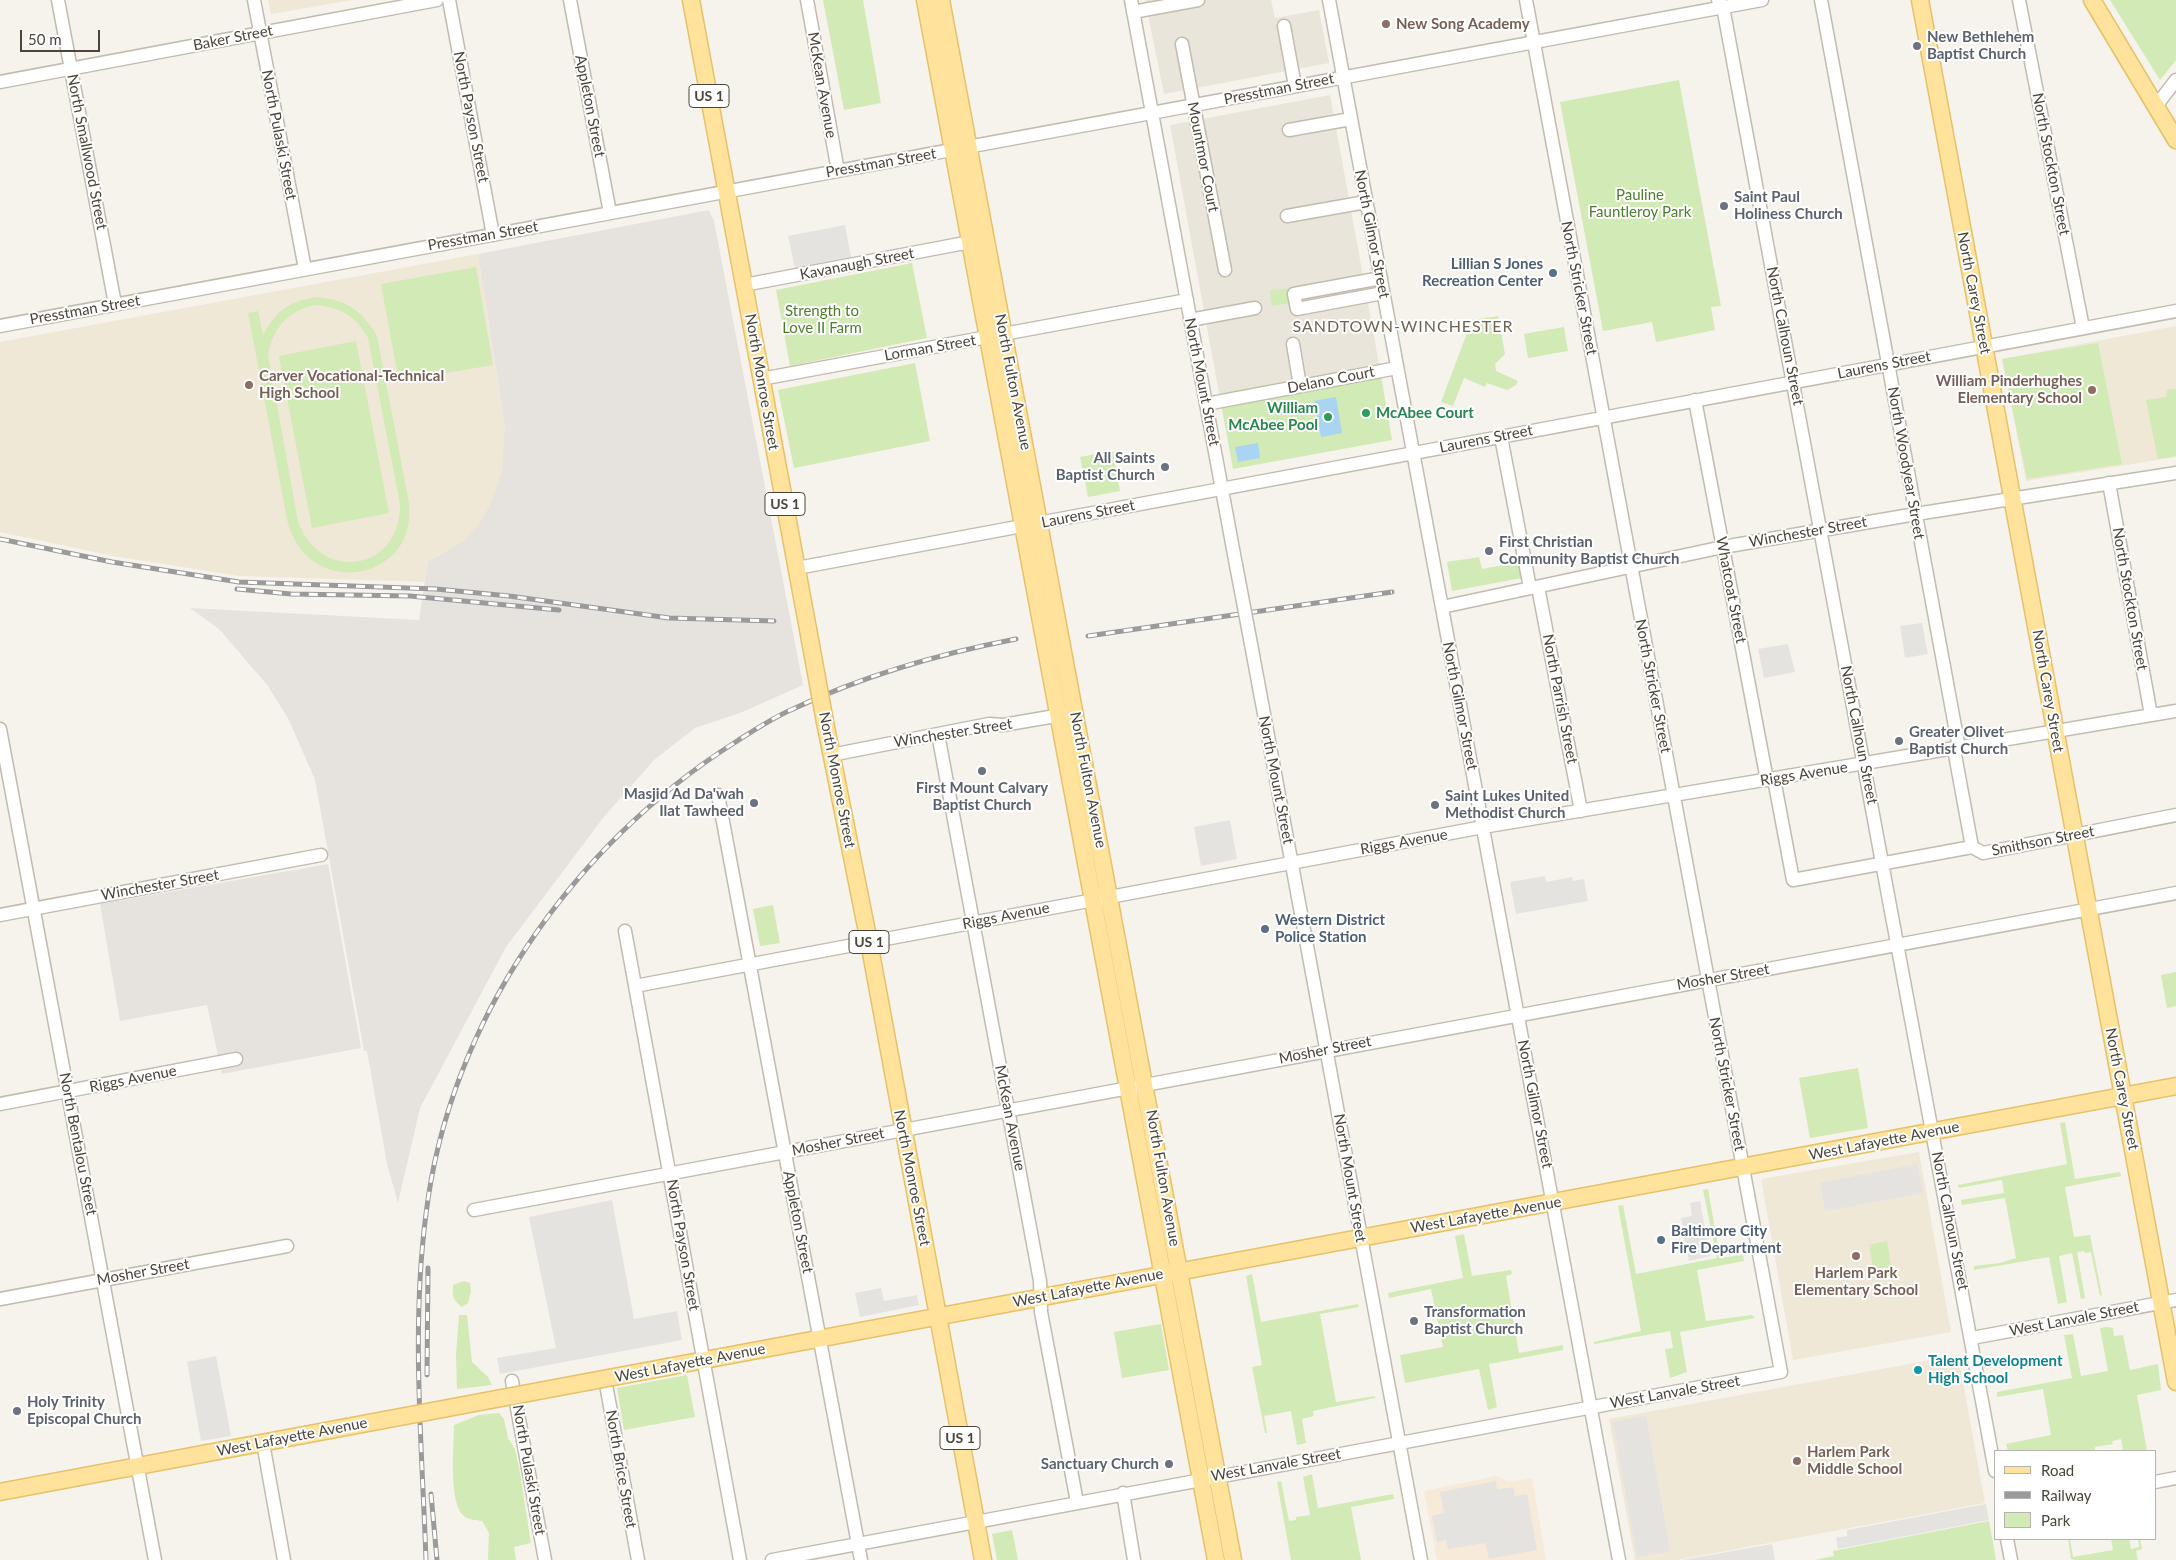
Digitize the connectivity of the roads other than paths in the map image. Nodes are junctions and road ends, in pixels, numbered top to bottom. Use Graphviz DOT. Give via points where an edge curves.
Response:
graph roads {
  1 [pos="58,0"];
  2 [pos="254,0"];
  3 [pos="437,0"];
  4 [pos="449,0"];
  5 [pos="570,0"];
  6 [pos="691,0"];
  7 [pos="807,0"];
  8 [pos="925,0"];
  9 [pos="941,0"];
  10 [pos="1198,0"];
  11 [pos="1329,0"];
  12 [pos="1526,0"];
  13 [pos="1762,0"];
  14 [pos="1821,0"];
  15 [pos="1920,0"];
  16 [pos="2019,0"];
  17 [pos="2092,0"];
  18 [pos="1720,4"];
  19 [pos="1132,6"];
  20 [pos="1284,26"];
  21 [pos="260,33"];
  22 [pos="1533,42"];
  23 [pos="1182,44"];
  24 [pos="71,69"];
  25 [pos="1343,77"];
  26 [pos="2176,80"];
  27 [pos="0,82"];
  28 [pos="1295,86"];
  29 [pos="1193,105"];
  30 [pos="2156,106"];
  31 [pos="1152,112"];
  32 [pos="1351,119"];
  33 [pos="1290,130"];
  34 [pos="2176,140"];
  35 [pos="969,146"];
  36 [pos="953,149"];
  37 [pos="838,171"];
  38 [pos="727,191"];
  39 [pos="1366,202"];
  40 [pos="610,213"];
  41 [pos="1287,216"];
  42 [pos="493,234"];
  43 [pos="970,242"];
  44 [pos="305,269"];
  45 [pos="1225,270"];
  46 [pos="1381,278"];
  47 [pos="744,285"];
  48 [pos="1384,294"];
  49 [pos="1187,300"];
  50 [pos="115,304"];
  51 [pos="1255,308"];
  52 [pos="2176,311"];
  53 [pos="1190,320"];
  54 [pos="0,326"];
  55 [pos="2083,328"];
  56 [pos="996,336"];
  57 [pos="1293,344"];
  58 [pos="1984,346"];
  59 [pos="1888,364"];
  60 [pos="1397,368"];
  61 [pos="762,379"];
  62 [pos="1793,382"];
  63 [pos="1300,386"];
  64 [pos="1695,400"];
  65 [pos="1206,404"];
  66 [pos="1603,418"];
  67 [pos="1502,436"];
  68 [pos="1413,453"];
  69 [pos="2176,473"];
  70 [pos="2109,484"];
  71 [pos="1222,488"];
  72 [pos="2013,498"];
  73 [pos="1916,514"];
  74 [pos="1040,523"];
  75 [pos="1023,526"];
  76 [pos="1821,530"];
  77 [pos="1723,547"];
  78 [pos="1631,567"];
  79 [pos="796,568"];
  80 [pos="1534,587"];
  81 [pos="1442,607"];
  82 [pos="2176,711"];
  83 [pos="1075,712"];
  84 [pos="1059,715"];
  85 [pos="2151,715"];
  86 [pos="2055,732"];
  87 [pos="938,734"];
  88 [pos="1,736"];
  89 [pos="1957,748"];
  90 [pos="831,754"];
  91 [pos="1864,764"];
  92 [pos="1771,780"];
  93 [pos="718,795"];
  94 [pos="1673,796"];
  95 [pos="1581,811"];
  96 [pos="2176,815"];
  97 [pos="1483,827"];
  98 [pos="2074,835"];
  99 [pos="1972,847"];
  100 [pos="321,855"];
  101 [pos="1292,862"];
  102 [pos="1883,863"];
  103 [pos="1792,880"];
  104 [pos="2176,893"];
  105 [pos="1110,896"];
  106 [pos="1093,900"];
  107 [pos="34,908"];
  108 [pos="2088,909"];
  109 [pos="0,914"];
  110 [pos="973,922"];
  111 [pos="625,931"];
  112 [pos="869,942"];
  113 [pos="1898,944"];
  114 [pos="750,964"];
  115 [pos="1708,980"];
  116 [pos="635,986"];
  117 [pos="1518,1015"];
  118 [pos="1327,1050"];
  119 [pos="236,1059"];
  120 [pos="1146,1084"];
  121 [pos="2176,1086"];
  122 [pos="1129,1087"];
  123 [pos="68,1091"];
  124 [pos="2123,1096"];
  125 [pos="0,1104"];
  126 [pos="1008,1110"];
  127 [pos="903,1130"];
  128 [pos="1933,1132"];
  129 [pos="785,1152"];
  130 [pos="1743,1167"];
  131 [pos="669,1173"];
  132 [pos="1553,1202"];
  133 [pos="474,1210"];
  134 [pos="1361,1237"];
  135 [pos="287,1246"];
  136 [pos="1172,1273"];
  137 [pos="103,1280"];
  138 [pos="1041,1297"];
  139 [pos="0,1299"];
  140 [pos="2169,1301"];
  141 [pos="938,1316"];
  142 [pos="820,1338"];
  143 [pos="1972,1338"];
  144 [pos="704,1360"];
  145 [pos="1781,1372"];
  146 [pos="605,1379"];
  147 [pos="512,1381"];
  148 [pos="2176,1382"];
  149 [pos="515,1396"];
  150 [pos="1591,1407"];
  151 [pos="263,1443"];
  152 [pos="1399,1443"];
  153 [pos="1994,1465"];
  154 [pos="138,1466"];
  155 [pos="1218,1476"];
  156 [pos="2176,1478"];
  157 [pos="1201,1479"];
  158 [pos="2156,1482"];
  159 [pos="0,1492"];
  160 [pos="1123,1493"];
  161 [pos="1077,1502"];
  162 [pos="976,1521"];
  163 [pos="2007,1540"];
  164 [pos="858,1544"];
  165 [pos="155,1560"];
  166 [pos="284,1560"];
  167 [pos="545,1560"];
  168 [pos="638,1560"];
  169 [pos="740,1560"];
  170 [pos="772,1560"];
  171 [pos="861,1560"];
  172 [pos="983,1560"];
  173 [pos="1134,1560"];
  174 [pos="1216,1560"];
  175 [pos="1233,1560"];
  176 [pos="1421,1560"];
  177 [pos="1619,1560"];
  178 [pos="2011,1560"];
  1 -- 24 [label="street, North Smallwood Street"];
  2 -- 21 [label="street, North Pulaski Street"];
  3 -- 21 [label="street, Baker Street"];
  4 -- 42 [label="street, North Payson Street"];
  5 -- 40 [label="street, Appleton Street"];
  6 -- 38 [label="main road, North Monroe Street / US 1"];
  7 -- 37 [label="street, McKean Avenue"];
  8 -- 36 [label="main road, North Fulton Avenue"];
  9 -- 35 [label="main road, North Fulton Avenue"];
  10 -- 19 [label="street"];
  11 -- 25 [label="street, North Gilmor Street"];
  12 -- 22 [label="street, North Stricker Street"];
  13 -- 18 [label="street, Presstman Street"];
  14 -- 59 [label="street, North Woodyear Street"];
  15 -- 58 [label="main road, North Carey Street"];
  16 -- 55 [label="street, North Stockton Street"];
  17 -- 30 [label="main road"];
  18 -- 22 [label="street, Presstman Street"];
  18 -- 62 [label="street, North Calhoun Street"];
  19 -- 31 [label="street, North Mount Street"];
  20 -- 28 [label="street"];
  21 -- 24 [label="street, Baker Street"];
  21 -- 44 [label="street, North Pulaski Street"];
  22 -- 25 [label="street, Presstman Street"];
  22 -- 66 [label="street, North Stricker Street"];
  23 -- 29 [label="street, Mountmor Court"];
  24 -- 27 [label="street, Baker Street"];
  24 -- 50 [label="street, North Smallwood Street"];
  25 -- 28 [label="street, Presstman Street"];
  25 -- 32 [label="street, North Gilmor Street"];
  26 -- 30 [label="street"];
  28 -- 29 [label="street, Presstman Street"];
  29 -- 31 [label="street, Presstman Street"];
  29 -- 45 [label="street, Mountmor Court"];
  30 -- 34 [label="main road"];
  31 -- 35 [label="street, Presstman Street"];
  31 -- 49 [label="street, North Mount Street"];
  32 -- 33 [label="street"];
  32 -- 39 [label="street, North Gilmor Street"];
  35 -- 36 [label="street, Presstman Street"];
  35 -- 56 [label="main road, North Fulton Avenue"];
  36 -- 37 [label="street, Presstman Street"];
  36 -- 43 [label="main road, North Fulton Avenue"];
  37 -- 38 [label="street, Presstman Street"];
  38 -- 40 [label="street, Presstman Street"];
  38 -- 47 [label="main road, North Monroe Street / US 1"];
  39 -- 41 [label="street"];
  39 -- 46 [label="street, North Gilmor Street"];
  40 -- 42 [label="street, Presstman Street"];
  42 -- 44 [label="street, Presstman Street"];
  43 -- 47 [label="street, Kavanaugh Street"];
  43 -- 56 [label="main road, North Fulton Avenue"];
  44 -- 50 [label="street, Presstman Street"];
  46 -- 48 [label="street, North Gilmor Street"];
  46 -- 48 [label="street" via="1294,294 1297,309"];
  47 -- 61 [label="main road, North Monroe Street / US 1"];
  48 -- 60 [label="street, North Gilmor Street"];
  49 -- 53 [label="street, North Mount Street"];
  49 -- 56 [label="street, Lorman Street"];
  50 -- 54 [label="street, Presstman Street"];
  51 -- 53 [label="street"];
  52 -- 55 [label="street, Laurens Street"];
  53 -- 65 [label="street, North Mount Street"];
  55 -- 58 [label="street, Laurens Street"];
  56 -- 61 [label="street, Lorman Street"];
  56 -- 74 [label="main road, North Fulton Avenue"];
  56 -- 75 [label="main road, North Fulton Avenue"];
  57 -- 63 [label="street"];
  58 -- 59 [label="street, Laurens Street"];
  58 -- 72 [label="main road, North Carey Street"];
  59 -- 62 [label="street, Laurens Street"];
  59 -- 73 [label="street, North Woodyear Street"];
  60 -- 63 [label="street, Delano Court"];
  60 -- 68 [label="street, North Gilmor Street"];
  61 -- 79 [label="main road, North Monroe Street / US 1"];
  62 -- 64 [label="street, Laurens Street"];
  62 -- 76 [label="street, North Calhoun Street"];
  63 -- 65 [label="street, Delano Court"];
  64 -- 66 [label="street, Laurens Street"];
  64 -- 77 [label="street, Whatcoat Street"];
  65 -- 71 [label="street, North Mount Street"];
  66 -- 67 [label="street, Laurens Street"];
  66 -- 78 [label="street, North Stricker Street"];
  67 -- 68 [label="street, Laurens Street"];
  67 -- 80 [label="street, North Parrish Street"];
  68 -- 71 [label="street, Laurens Street"];
  68 -- 81 [label="street, North Gilmor Street"];
  69 -- 70 [label="street, Winchester Street"];
  70 -- 72 [label="street, Winchester Street"];
  70 -- 85 [label="street, North Stockton Street"];
  71 -- 74 [label="street, Laurens Street"];
  71 -- 101 [label="street, North Mount Street, bridge"];
  72 -- 73 [label="street, Winchester Street"];
  72 -- 86 [label="main road, North Carey Street"];
  73 -- 76 [label="street, Winchester Street"];
  73 -- 89 [label="street, North Woodyear Street"];
  74 -- 75 [label="street, Laurens Street"];
  74 -- 83 [label="main road, North Fulton Avenue"];
  75 -- 79 [label="street, Laurens Street"];
  75 -- 84 [label="main road, North Fulton Avenue"];
  76 -- 77 [label="street, Winchester Street"];
  76 -- 91 [label="street, North Calhoun Street"];
  77 -- 78 [label="street, Winchester Street"];
  77 -- 92 [label="street, Whatcoat Street"];
  78 -- 80 [label="street, Winchester Street"];
  78 -- 94 [label="street, North Stricker Street"];
  79 -- 90 [label="main road, North Monroe Street / US 1, bridge"];
  80 -- 81 [label="street, Winchester Street"];
  80 -- 95 [label="street, North Parrish Street"];
  81 -- 97 [label="street, North Gilmor Street"];
  82 -- 85 [label="street, Riggs Avenue"];
  83 -- 84 [label="street, Winchester Street"];
  83 -- 105 [label="main road, North Fulton Avenue"];
  84 -- 87 [label="street, Winchester Street"];
  84 -- 106 [label="main road, North Fulton Avenue"];
  85 -- 86 [label="street, Riggs Avenue"];
  86 -- 89 [label="street, Riggs Avenue"];
  86 -- 98 [label="main road, North Carey Street"];
  87 -- 90 [label="street, Winchester Street"];
  87 -- 110 [label="street, McKean Avenue"];
  88 -- 107 [label="street, North Bentalou Street"];
  89 -- 91 [label="street, Riggs Avenue"];
  89 -- 99 [label="street, North Woodyear Street"];
  90 -- 112 [label="main road, North Monroe Street / US 1"];
  91 -- 92 [label="street, Riggs Avenue"];
  91 -- 102 [label="street, North Calhoun Street"];
  92 -- 94 [label="street, Riggs Avenue"];
  92 -- 103 [label="street, Whatcoat Street"];
  93 -- 114 [label="street, Appleton Street"];
  94 -- 95 [label="street, Riggs Avenue"];
  94 -- 115 [label="street, North Stricker Street"];
  95 -- 97 [label="street, Riggs Avenue"];
  96 -- 98 [label="street, Smithson Street"];
  97 -- 101 [label="street, Riggs Avenue"];
  97 -- 117 [label="street, North Gilmor Street"];
  98 -- 99 [label="street, Smithson Street" via="1983,853"];
  98 -- 108 [label="main road, North Carey Street"];
  99 -- 102 [label="street, Smithson Street"];
  100 -- 107 [label="street, Winchester Street"];
  101 -- 105 [label="street, Riggs Avenue"];
  101 -- 118 [label="street, North Mount Street"];
  102 -- 103 [label="street, Smithson Street"];
  102 -- 113 [label="street, North Calhoun Street"];
  104 -- 108 [label="street, Mosher Street"];
  105 -- 106 [label="street, Riggs Avenue"];
  105 -- 120 [label="main road, North Fulton Avenue"];
  106 -- 110 [label="street, Riggs Avenue"];
  106 -- 122 [label="main road, North Fulton Avenue"];
  107 -- 109 [label="street, Winchester Street"];
  107 -- 123 [label="street, North Bentalou Street"];
  108 -- 113 [label="street, Mosher Street"];
  108 -- 124 [label="main road, North Carey Street"];
  110 -- 112 [label="street, Riggs Avenue"];
  110 -- 126 [label="street, McKean Avenue"];
  111 -- 116 [label="street, North Payson Street"];
  112 -- 114 [label="street, Riggs Avenue"];
  112 -- 127 [label="main road, North Monroe Street / US 1"];
  113 -- 115 [label="street, Mosher Street"];
  113 -- 128 [label="street, North Calhoun Street"];
  114 -- 116 [label="street, Riggs Avenue"];
  114 -- 129 [label="street, Appleton Street"];
  115 -- 117 [label="street, Mosher Street"];
  115 -- 130 [label="street, North Stricker Street"];
  116 -- 131 [label="street, North Payson Street"];
  117 -- 118 [label="street, Mosher Street"];
  117 -- 132 [label="street, North Gilmor Street"];
  118 -- 120 [label="street, Mosher Street"];
  118 -- 134 [label="street, North Mount Street"];
  119 -- 123 [label="street, Riggs Avenue"];
  120 -- 122 [label="street, Mosher Street"];
  120 -- 136 [label="main road, North Fulton Avenue"];
  121 -- 124 [label="main road, West Lafayette Avenue"];
  122 -- 126 [label="street, Mosher Street"];
  122 -- 136 [label="main road, North Fulton Avenue"];
  123 -- 125 [label="street, Riggs Avenue"];
  123 -- 137 [label="street, North Bentalou Street"];
  124 -- 128 [label="main road, West Lafayette Avenue"];
  124 -- 140 [label="main road, North Carey Street"];
  126 -- 127 [label="street, Mosher Street"];
  126 -- 138 [label="street, McKean Avenue"];
  127 -- 129 [label="street, Mosher Street"];
  127 -- 141 [label="main road, North Monroe Street / US 1"];
  128 -- 130 [label="main road, West Lafayette Avenue"];
  128 -- 143 [label="street, North Calhoun Street"];
  129 -- 131 [label="street, Mosher Street"];
  129 -- 142 [label="street, Appleton Street"];
  130 -- 132 [label="main road, West Lafayette Avenue"];
  130 -- 145 [label="street, North Stricker Street"];
  131 -- 133 [label="street, Mosher Street"];
  131 -- 144 [label="street, North Payson Street"];
  132 -- 134 [label="main road, West Lafayette Avenue"];
  132 -- 150 [label="street, North Gilmor Street"];
  134 -- 136 [label="main road, West Lafayette Avenue"];
  134 -- 152 [label="street, North Mount Street"];
  135 -- 137 [label="street, Mosher Street"];
  136 -- 138 [label="main road, West Lafayette Avenue"];
  136 -- 155 [label="main road, North Fulton Avenue"];
  136 -- 157 [label="main road, North Fulton Avenue"];
  137 -- 139 [label="street, Mosher Street"];
  137 -- 154 [label="street, North Bentalou Street"];
  138 -- 141 [label="main road, West Lafayette Avenue"];
  138 -- 161 [label="street, McKean Avenue" via="1041,1312"];
  140 -- 143 [label="street, West Lanvale Street"];
  140 -- 148 [label="main road, North Carey Street"];
  141 -- 142 [label="main road, West Lafayette Avenue"];
  141 -- 162 [label="main road, North Monroe Street / US 1"];
  142 -- 144 [label="main road, West Lafayette Avenue"];
  142 -- 164 [label="street, Appleton Street"];
  143 -- 153 [label="street, North Calhoun Street"];
  144 -- 151 [label="main road, West Lafayette Avenue, bridge"];
  144 -- 169 [label="street, North Payson Street"];
  145 -- 150 [label="street, West Lanvale Street"];
  146 -- 149 [label="street, West Lafayette Avenue"];
  146 -- 168 [label="street, North Brice Street"];
  147 -- 149 [label="street, North Pulaski Street"];
  149 -- 167 [label="street, North Pulaski Street"];
  150 -- 152 [label="street, West Lanvale Street"];
  150 -- 177 [label="street, North Gilmor Street"];
  151 -- 154 [label="main road, West Lafayette Avenue"];
  151 -- 166 [label="street"];
  152 -- 155 [label="street, West Lanvale Street"];
  152 -- 176 [label="street, North Mount Street"];
  154 -- 159 [label="main road, West Lafayette Avenue"];
  154 -- 165 [label="street, North Bentalou Street"];
  155 -- 157 [label="street, West Lanvale Street"];
  155 -- 175 [label="main road, North Fulton Avenue"];
  156 -- 158 [label="street"];
  157 -- 160 [label="street, West Lanvale Street"];
  157 -- 174 [label="main road, North Fulton Avenue"];
  160 -- 161 [label="street, West Lanvale Street"];
  160 -- 173 [label="street"];
  161 -- 162 [label="street, West Lanvale Street"];
  162 -- 164 [label="street, West Lanvale Street"];
  162 -- 172 [label="main road, North Monroe Street / US 1"];
  163 -- 178 [label="street"];
  164 -- 170 [label="street, West Lanvale Street"];
  164 -- 171 [label="street, Appleton Street"];
}
